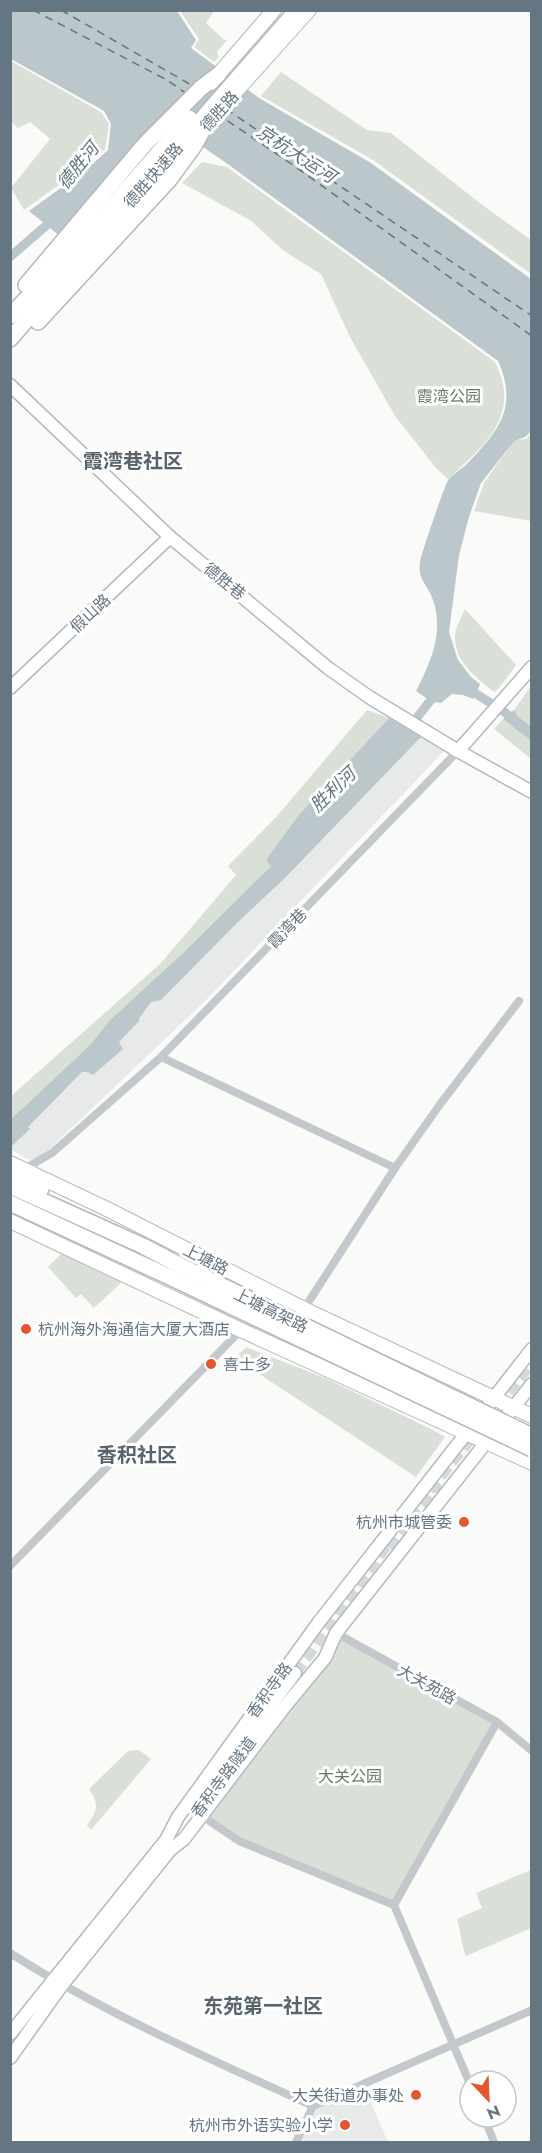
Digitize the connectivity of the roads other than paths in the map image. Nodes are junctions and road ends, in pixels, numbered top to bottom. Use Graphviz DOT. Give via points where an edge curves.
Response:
graph roads {
  1 [pos="274,10"];
  2 [pos="286,10"];
  3 [pos="297,10"];
  4 [pos="309,10"];
  5 [pos="218,75"];
  6 [pos="205,126"];
  7 [pos="10,308"];
  8 [pos="10,316"];
  9 [pos="10,339"];
  10 [pos="10,348"];
  11 [pos="10,386"];
  12 [pos="170,537"];
  13 [pos="531,667"];
  14 [pos="10,688"];
  15 [pos="458,752"];
  16 [pos="531,792"];
  17 [pos="519,1001"];
  18 [pos="161,1058"];
  19 [pos="10,1163"];
  20 [pos="395,1168"];
  21 [pos="17,1172"];
  22 [pos="10,1186"];
  23 [pos="10,1203"];
  24 [pos="10,1210"];
  25 [pos="10,1221"];
  26 [pos="143,1246"];
  27 [pos="125,1256"];
  28 [pos="304,1309"];
  29 [pos="241,1330"];
  30 [pos="531,1349"];
  31 [pos="531,1384"];
  32 [pos="495,1397"];
  33 [pos="514,1407"];
  34 [pos="531,1416"];
  35 [pos="465,1434"];
  36 [pos="531,1436"];
  37 [pos="487,1443"];
  38 [pos="531,1449"];
  39 [pos="531,1463"];
  40 [pos="10,1566"];
  41 [pos="319,1622"];
  42 [pos="336,1633"];
  43 [pos="297,1675"];
  44 [pos="497,1722"];
  45 [pos="531,1751"];
  46 [pos="202,1816"];
  47 [pos="168,1845"];
  48 [pos="394,1905"];
  49 [pos="10,1953"];
  50 [pos="58,1983"];
  51 [pos="531,2010"];
  52 [pos="10,2034"];
  53 [pos="453,2044"];
  54 [pos="10,2058"];
  55 [pos="464,2069"];
  56 [pos="313,2106"];
  57 [pos="296,2142"];
  1 -- 5 [label="main road, 德胜路"];
  2 -- 8 [label="highway, 德胜快速路"];
  3 -- 9 [label="highway, 德胜快速路"];
  4 -- 6 [label="main road, 德胜路"];
  5 -- 7 [label="main road, 德胜路"];
  5 -- 7 [label="highway" via="145,144"];
  6 -- 10 [label="main road, 德胜路"];
  6 -- 10 [label="highway" via="169,180"];
  11 -- 12 [label="main road, 德胜巷"];
  12 -- 14 [label="main road, 假山路"];
  12 -- 15 [label="main road, 德胜巷" via="328,668"];
  13 -- 15 [label="main road, 霞湾巷"];
  15 -- 16 [label="main road, 德胜巷"];
  15 -- 18 [label="street, 霞湾巷"];
  17 -- 20 [label="street"];
  18 -- 20 [label="street"];
  18 -- 21 [label="street, 霞湾巷" via="52,1153"];
  19 -- 21 [label="main road, 上塘路"];
  20 -- 28 [label="street"];
  21 -- 26 [label="highway"];
  21 -- 28 [label="main road, 上塘路" via="105,1208"];
  22 -- 26 [label="highway, 上塘高架路"];
  23 -- 27 [label="highway, 上塘高架路"];
  24 -- 27 [label="highway"];
  25 -- 29 [label="main road"];
  26 -- 36 [label="highway, 上塘高架路, bridge"];
  27 -- 38 [label="highway, 上塘高架路, bridge"];
  28 -- 32 [label="main road, 上塘路"];
  29 -- 35 [label="main road"];
  29 -- 40 [label="street"];
  30 -- 32 [label="main road, 香积寺路"];
  31 -- 33 [label="main road, 香积寺路"];
  32 -- 33 [label="main road, 上塘路"];
  32 -- 35 [label="main road, 香积寺路"];
  33 -- 34 [label="main road, 上塘路"];
  33 -- 37 [label="main road, 香积寺路"];
  35 -- 37 [label="main road"];
  35 -- 41 [label="main road, 香积寺路"];
  37 -- 39 [label="main road"];
  37 -- 42 [label="main road, 香积寺路"];
  41 -- 42 [label="main road, 大关苑路"];
  41 -- 47 [label="main road, 香积寺路" via="178,1817"];
  42 -- 44 [label="street, 大关苑路"];
  42 -- 46 [label="main road, 香积寺路" via="325,1658"];
  43 -- 47 [label="main road, 香积寺路隧道"];
  44 -- 45 [label="street, 大关苑路"];
  44 -- 48 [label="street"];
  46 -- 47 [label="main road, 香积寺路" via="184,1839"];
  46 -- 48 [label="street" via="239,1840"];
  47 -- 50 [label="main road, 香积寺路"];
  48 -- 53 [label="street"];
  49 -- 50 [label="street"];
  50 -- 52 [label="main road, 香积寺路"];
  50 -- 54 [label="main road, 香积寺路"];
  50 -- 56 [label="street"];
  51 -- 53 [label="street"];
  53 -- 55 [label="street"];
  53 -- 56 [label="street"];
  56 -- 57 [label="street"];
}
